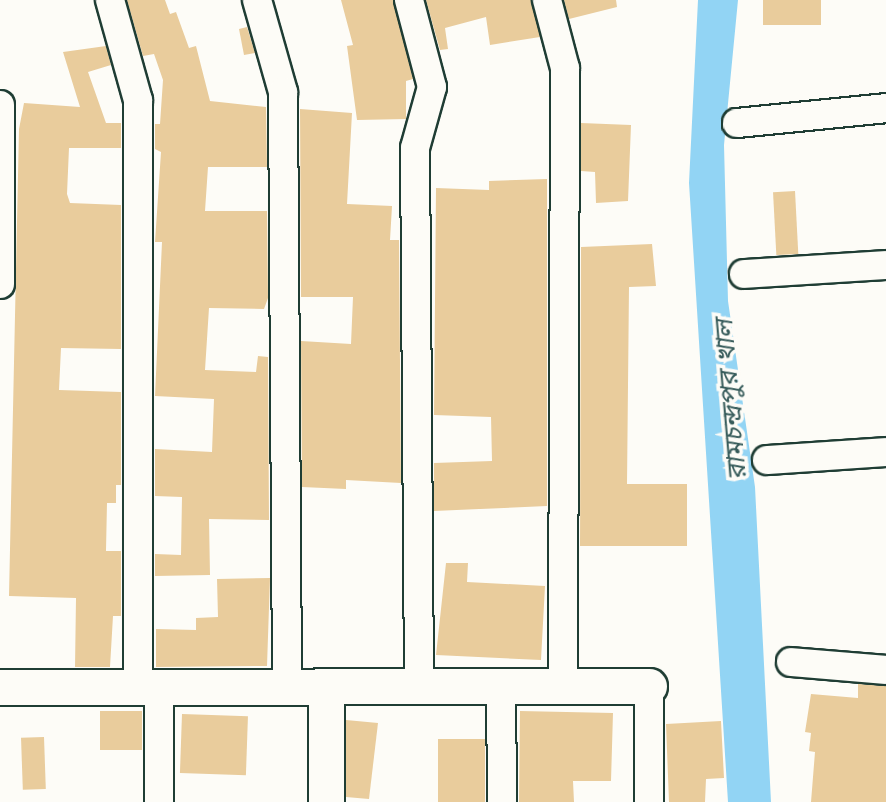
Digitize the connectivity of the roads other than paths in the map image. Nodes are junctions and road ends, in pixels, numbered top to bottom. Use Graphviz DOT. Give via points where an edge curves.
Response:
graph roads {
  1 [pos="110,0"];
  2 [pos="257,0"];
  3 [pos="409,0"];
  4 [pos="547,0"];
  5 [pos="0,105"];
  6 [pos="886,108"];
  7 [pos="737,124"];
  8 [pos="886,265"];
  9 [pos="744,274"];
  10 [pos="0,284"];
  11 [pos="886,452"];
  12 [pos="767,460"];
  13 [pos="791,662"];
  14 [pos="886,670"];
  15 [pos="149,686"];
  16 [pos="287,686"];
  17 [pos="326,686"];
  18 [pos="419,686"];
  19 [pos="502,686"];
  20 [pos="563,686"];
  21 [pos="649,686"];
  22 [pos="0,687"];
  23 [pos="159,802"];
  24 [pos="327,802"];
  25 [pos="502,802"];
  26 [pos="649,802"];
  1 -- 15 [label="street" via="138,100"];
  2 -- 16 [label="street" via="283,92"];
  3 -- 18 [label="street" via="432,87 415,148"];
  4 -- 20 [label="street" via="565,68"];
  5 -- 10 [label="street"];
  6 -- 7 [label="street"];
  8 -- 9 [label="street"];
  11 -- 12 [label="street"];
  13 -- 14 [label="street"];
  15 -- 16 [label="street"];
  15 -- 22 [label="street"];
  15 -- 23 [label="street"];
  16 -- 17 [label="street"];
  17 -- 18 [label="street"];
  17 -- 24 [label="street"];
  18 -- 19 [label="street"];
  19 -- 20 [label="street"];
  19 -- 25 [label="street"];
  20 -- 21 [label="street"];
  21 -- 26 [label="street"];
}
